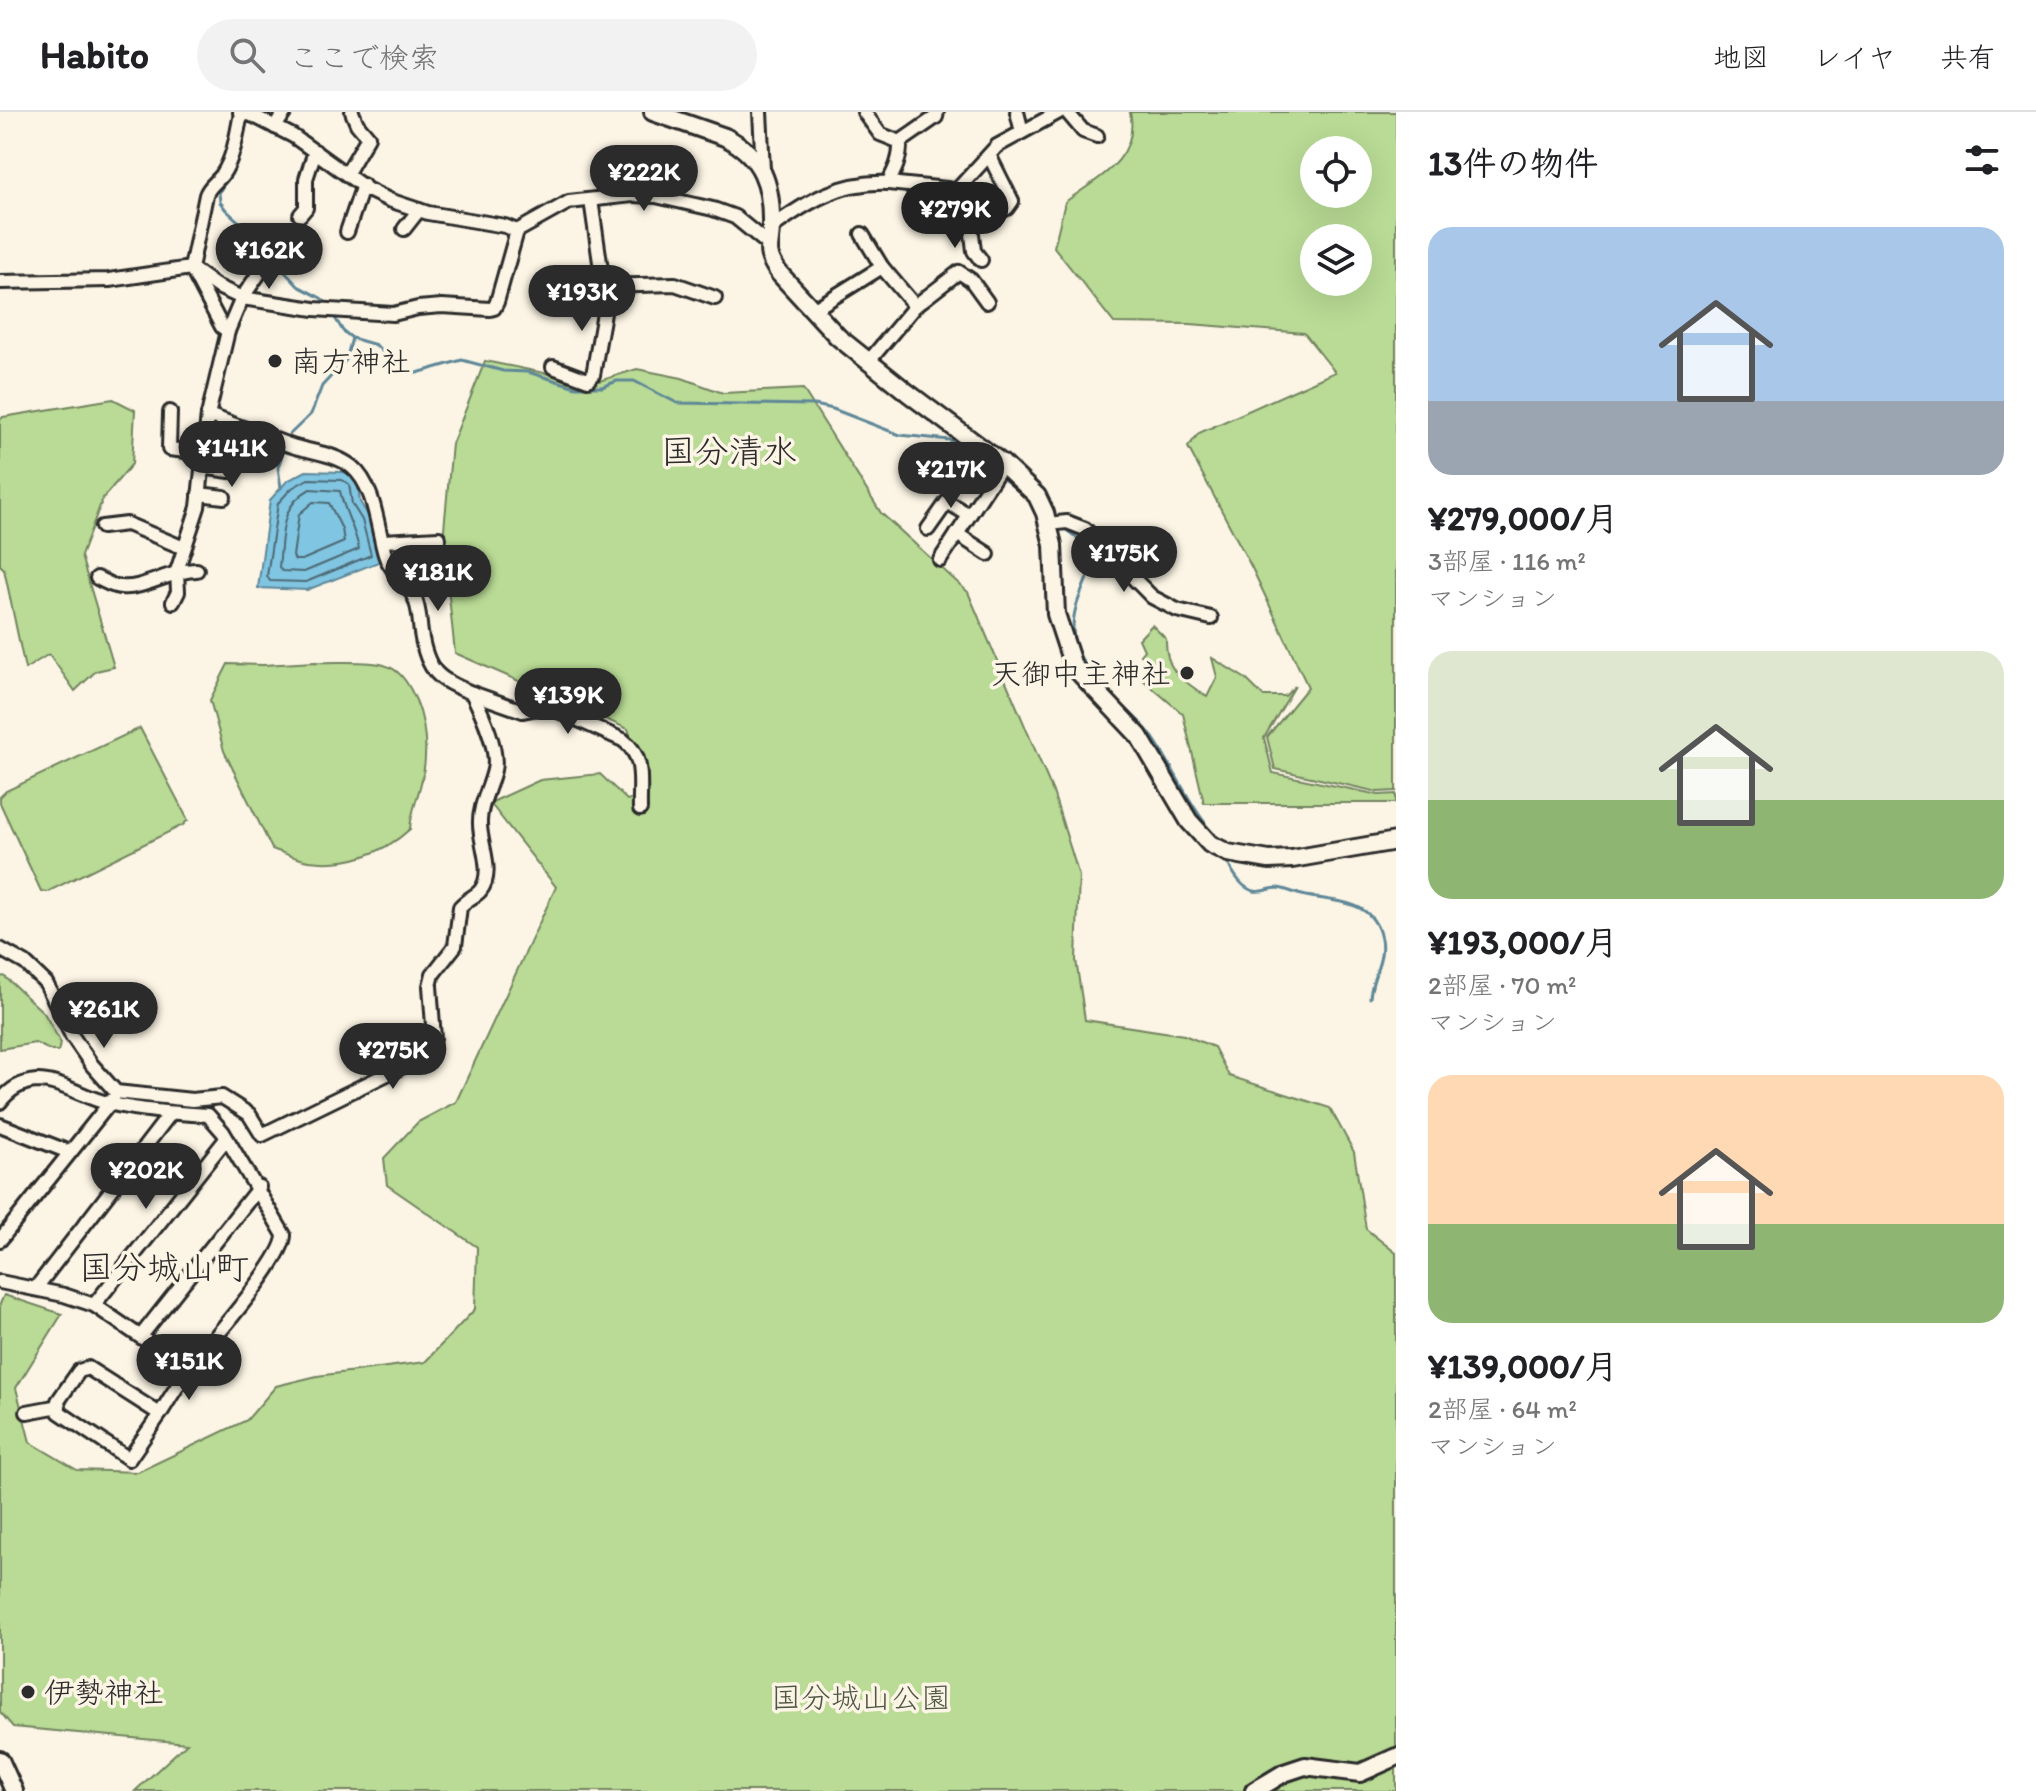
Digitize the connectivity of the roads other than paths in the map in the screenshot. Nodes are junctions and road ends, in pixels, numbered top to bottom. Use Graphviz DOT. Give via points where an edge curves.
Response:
graph roads {
  1 [pos="285,112"];
  2 [pos="352,112"];
  3 [pos="653,112"];
  4 [pos="760,112"];
  5 [pos="864,112"];
  6 [pos="1017,112"];
  7 [pos="1059,112"];
  8 [pos="1067,112"];
  9 [pos="245,114"];
  10 [pos="930,115"];
  11 [pos="275,127"];
  12 [pos="1022,132"];
  13 [pos="1097,136"];
  14 [pos="900,142"];
  15 [pos="315,151"];
  16 [pos="989,155"];
  17 [pos="763,170"];
  18 [pos="347,173"];
  19 [pos="888,183"];
  20 [pos="363,185"];
  21 [pos="957,190"];
  22 [pos="591,200"];
  23 [pos="419,210"];
  24 [pos="300,215"];
  25 [pos="971,225"];
  26 [pos="404,229"];
  27 [pos="517,231"];
  28 [pos="347,232"];
  29 [pos="862,234"];
  30 [pos="770,236"];
  31 [pos="273,239"];
  32 [pos="981,260"];
  33 [pos="882,267"];
  34 [pos="191,268"];
  35 [pos="0,282"];
  36 [pos="604,286"];
  37 [pos="242,298"];
  38 [pos="715,298"];
  39 [pos="987,302"];
  40 [pos="915,306"];
  41 [pos="813,310"];
  42 [pos="228,331"];
  43 [pos="869,361"];
  44 [pos="553,367"];
  45 [pos="170,412"];
  46 [pos="208,415"];
  47 [pos="235,458"];
  48 [pos="203,460"];
  49 [pos="998,470"];
  50 [pos="199,494"];
  51 [pos="224,497"];
  52 [pos="969,515"];
  53 [pos="1048,524"];
  54 [pos="102,527"];
  55 [pos="928,529"];
  56 [pos="957,534"];
  57 [pos="439,538"];
  58 [pos="383,541"];
  59 [pos="184,548"];
  60 [pos="988,554"];
  61 [pos="940,560"];
  62 [pos="197,570"];
  63 [pos="177,571"];
  64 [pos="97,578"];
  65 [pos="173,602"];
  66 [pos="1211,618"];
  67 [pos="472,693"];
  68 [pos="640,809"];
  69 [pos="1396,841"];
  70 [pos="0,949"];
  71 [pos="113,1098"];
  72 [pos="0,1102"];
  73 [pos="170,1114"];
  74 [pos="0,1125"];
  75 [pos="226,1139"];
  76 [pos="69,1152"];
  77 [pos="259,1187"];
  78 [pos="0,1240"];
  79 [pos="0,1282"];
  80 [pos="35,1289"];
  81 [pos="94,1305"];
  82 [pos="141,1336"];
  83 [pos="189,1370"];
  84 [pos="59,1406"];
  85 [pos="27,1412"];
  86 [pos="160,1414"];
  87 [pos="1396,1757"];
  88 [pos="0,1760"];
  89 [pos="14,1791"];
  90 [pos="1254,1791"];
  1 -- 11 [label="street"];
  2 -- 18 [label="street" via="368,137"];
  3 -- 17 [label="main road" via="735,142"];
  4 -- 17 [label="street"];
  5 -- 14 [label="street" via="880,134"];
  6 -- 12 [label="street"];
  7 -- 12 [label="street"];
  8 -- 13 [label="street" via="1083,131"];
  9 -- 11 [label="street"];
  9 -- 34 [label="street" via="222,175 206,195"];
  10 -- 14 [label="street"];
  11 -- 15 [label="street"];
  12 -- 16 [label="street"];
  14 -- 19 [label="street"];
  15 -- 18 [label="street"];
  15 -- 24 [label="street" via="306,179 306,208"];
  16 -- 21 [label="street"];
  16 -- 25 [label="street" via="1012,201"];
  17 -- 30 [label="main road"];
  18 -- 20 [label="street"];
  19 -- 21 [label="street"];
  19 -- 30 [label="street" via="853,184 804,204"];
  20 -- 23 [label="street"];
  20 -- 28 [label="street"];
  21 -- 25 [label="street"];
  22 -- 27 [label="street" via="556,207"];
  22 -- 30 [label="street" via="656,196 713,209"];
  22 -- 36 [label="street"];
  23 -- 26 [label="street"];
  23 -- 27 [label="street"];
  25 -- 32 [label="street" via="974,251"];
  27 -- 37 [label="street" via="494,308 442,306 393,314"];
  29 -- 33 [label="street"];
  30 -- 41 [label="main road" via="772,263"];
  31 -- 37 [label="street"];
  33 -- 40 [label="street"];
  33 -- 41 [label="street"];
  34 -- 35 [label="street" via="109,280"];
  34 -- 37 [label="street"];
  34 -- 42 [label="street"];
  36 -- 38 [label="street" via="675,284"];
  36 -- 44 [label="street" via="593,375 588,380"];
  37 -- 42 [label="street"];
  39 -- 40 [label="street" via="959,272"];
  40 -- 43 [label="street"];
  41 -- 43 [label="main road"];
  42 -- 46 [label="street"];
  43 -- 49 [label="main road"];
  45 -- 48 [label="street" via="169,449"];
  46 -- 48 [label="street"];
  46 -- 58 [label="street" via="350,465 367,485"];
  47 -- 48 [label="street" via="230,471"];
  48 -- 50 [label="street"];
  49 -- 52 [label="street"];
  49 -- 53 [label="main road" via="1037,496"];
  50 -- 51 [label="street"];
  50 -- 59 [label="street"];
  52 -- 55 [label="street" via="947,502"];
  52 -- 56 [label="street"];
  53 -- 66 [label="street" via="1067,522 1085,529 1152,597"];
  53 -- 69 [label="main road" via="1056,614 1073,666 1139,736 1189,821 1210,844 1269,860"];
  54 -- 59 [label="street" via="127,524"];
  56 -- 60 [label="street"];
  56 -- 61 [label="street"];
  57 -- 58 [label="street"];
  58 -- 67 [label="street" via="390,565 415,598 434,673"];
  59 -- 63 [label="street"];
  62 -- 63 [label="street"];
  63 -- 64 [label="street" via="132,587"];
  63 -- 65 [label="street"];
  67 -- 68 [label="street" via="523,711 554,709 632,746 639,760"];
  67 -- 71 [label="street" via="496,764 479,823 487,871 480,891 460,907 455,946 433,974 434,1038 424,1056 262,1135 249,1114 222,1097"];
  70 -- 71 [label="street" via="46,983 72,1036"];
  71 -- 72 [label="street" via="39,1081 10,1090"];
  71 -- 73 [label="street"];
  71 -- 76 [label="street"];
  73 -- 75 [label="street" via="208,1115"];
  73 -- 80 [label="street"];
  74 -- 76 [label="street"];
  75 -- 77 [label="street"];
  75 -- 81 [label="street"];
  76 -- 78 [label="street"];
  77 -- 82 [label="street"];
  77 -- 83 [label="street" via="285,1240"];
  79 -- 80 [label="street"];
  80 -- 81 [label="street"];
  81 -- 82 [label="street"];
  82 -- 83 [label="street"];
  83 -- 86 [label="street"];
  84 -- 85 [label="street"];
  84 -- 86 [label="street" via="79,1371 88,1368"];
  84 -- 86 [label="street" via="59,1412 129,1459"];
  87 -- 90 [label="main road" via="1360,1773 1305,1766"];
  88 -- 89 [label="main road"];
}
